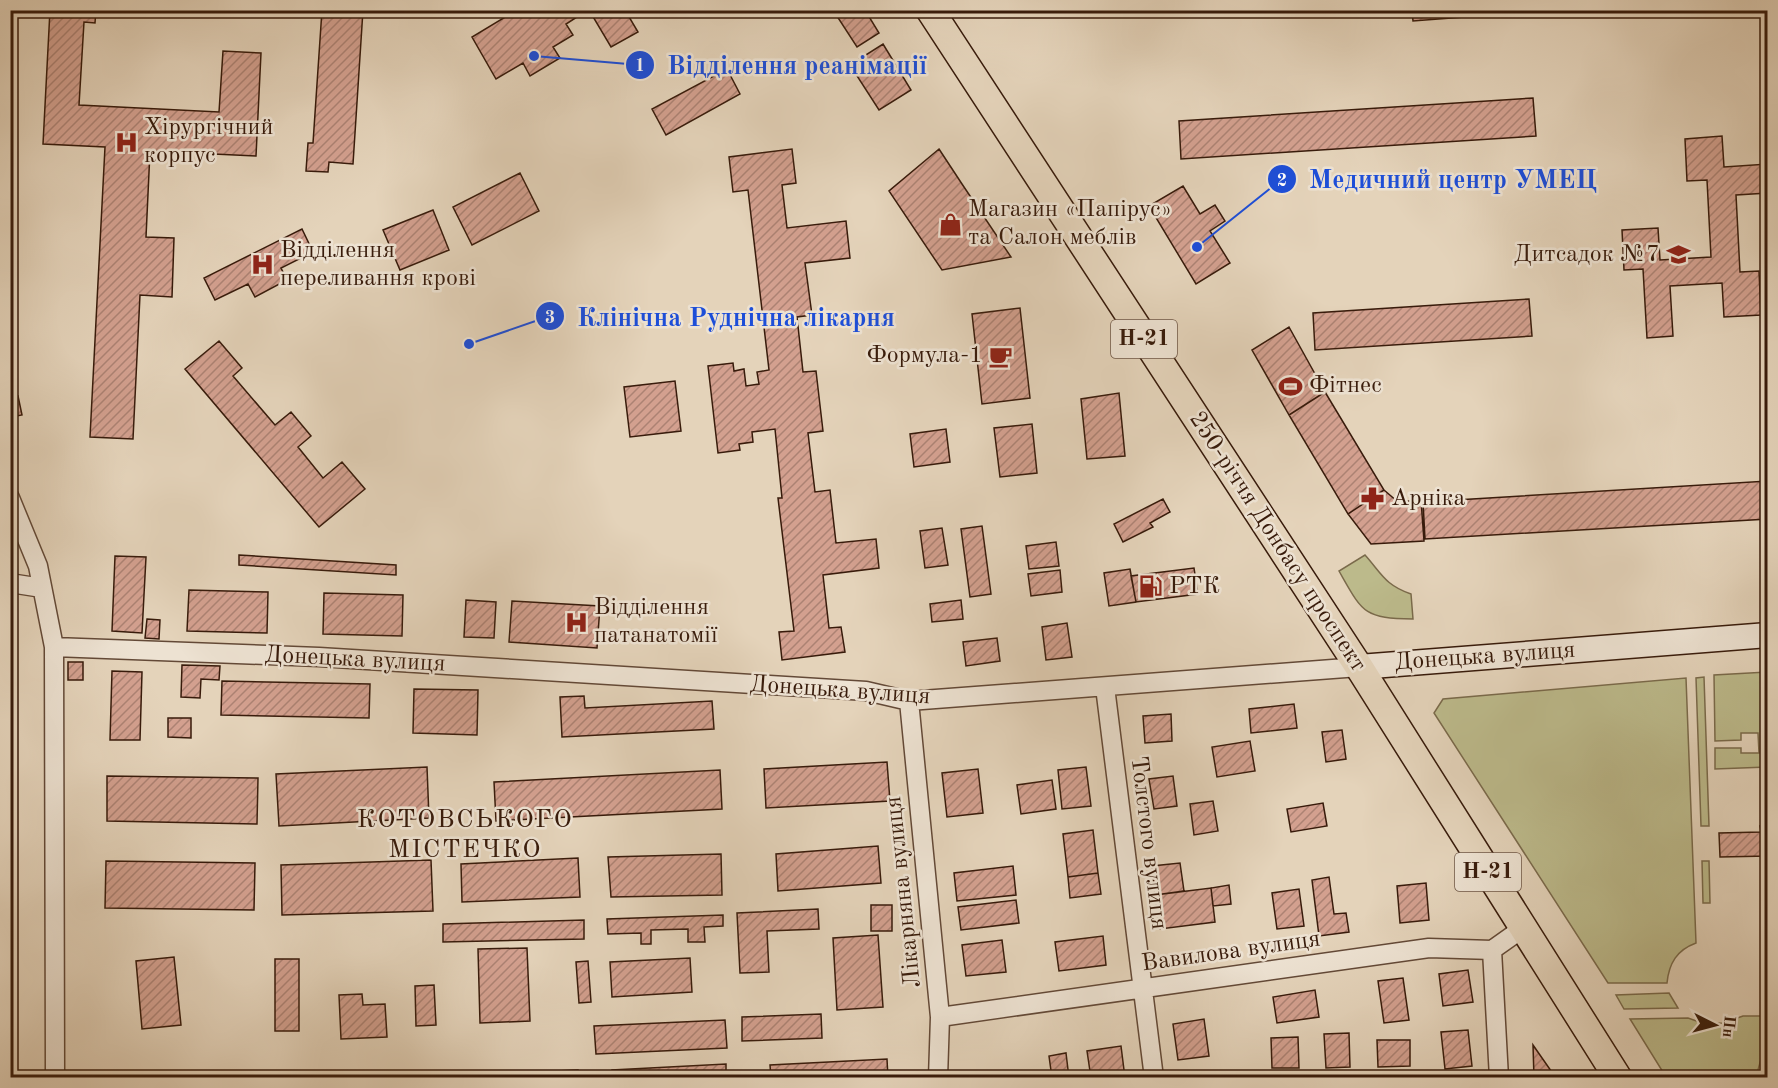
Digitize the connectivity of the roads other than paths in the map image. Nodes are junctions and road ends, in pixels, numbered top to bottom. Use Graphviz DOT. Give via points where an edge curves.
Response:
graph roads {
  1 [pos="930,10"];
  2 [pos="10,498"];
  3 [pos="10,584"];
  4 [pos="42,588"];
  5 [pos="1767,635"];
  6 [pos="54,648"];
  7 [pos="1359,667"];
  8 [pos="1105,687"];
  9 [pos="909,702"];
  10 [pos="1523,928"];
  11 [pos="1492,950"];
  12 [pos="1142,989"];
  13 [pos="940,1017"];
  14 [pos="55,1077"];
  15 [pos="938,1077"];
  16 [pos="1154,1077"];
  17 [pos="1499,1077"];
  18 [pos="1618,1077"];
  1 -- 7 [label="main road, 250-річчя Донбасу проспект / Н-21"];
  2 -- 4 [label="street" via="38,566"];
  3 -- 4 [label="street"];
  4 -- 6 [label="street"];
  5 -- 7 [label="main road, Донецька вулиця"];
  6 -- 9 [label="street, Донецька вулиця" via="319,657 832,689"];
  6 -- 14 [label="street"];
  7 -- 8 [label="street, Донецька вулиця"];
  7 -- 10 [label="main road, 250-річчя Донбасу проспект / Н-21"];
  8 -- 9 [label="street, Донецька вулиця"];
  8 -- 12 [label="street, Толстого вулиця"];
  9 -- 13 [label="street, Лікарняна вулиця"];
  10 -- 11 [label="street"];
  10 -- 18 [label="main road, 250-річчя Донбасу проспект / Н-21"];
  11 -- 12 [label="street, Вавилова вулиця" via="1429,948"];
  11 -- 17 [label="street"];
  12 -- 13 [label="street, Вавилова вулиця"];
  12 -- 16 [label="street, Толстого вулиця"];
  13 -- 15 [label="street, Лікарняна вулиця"];
}
